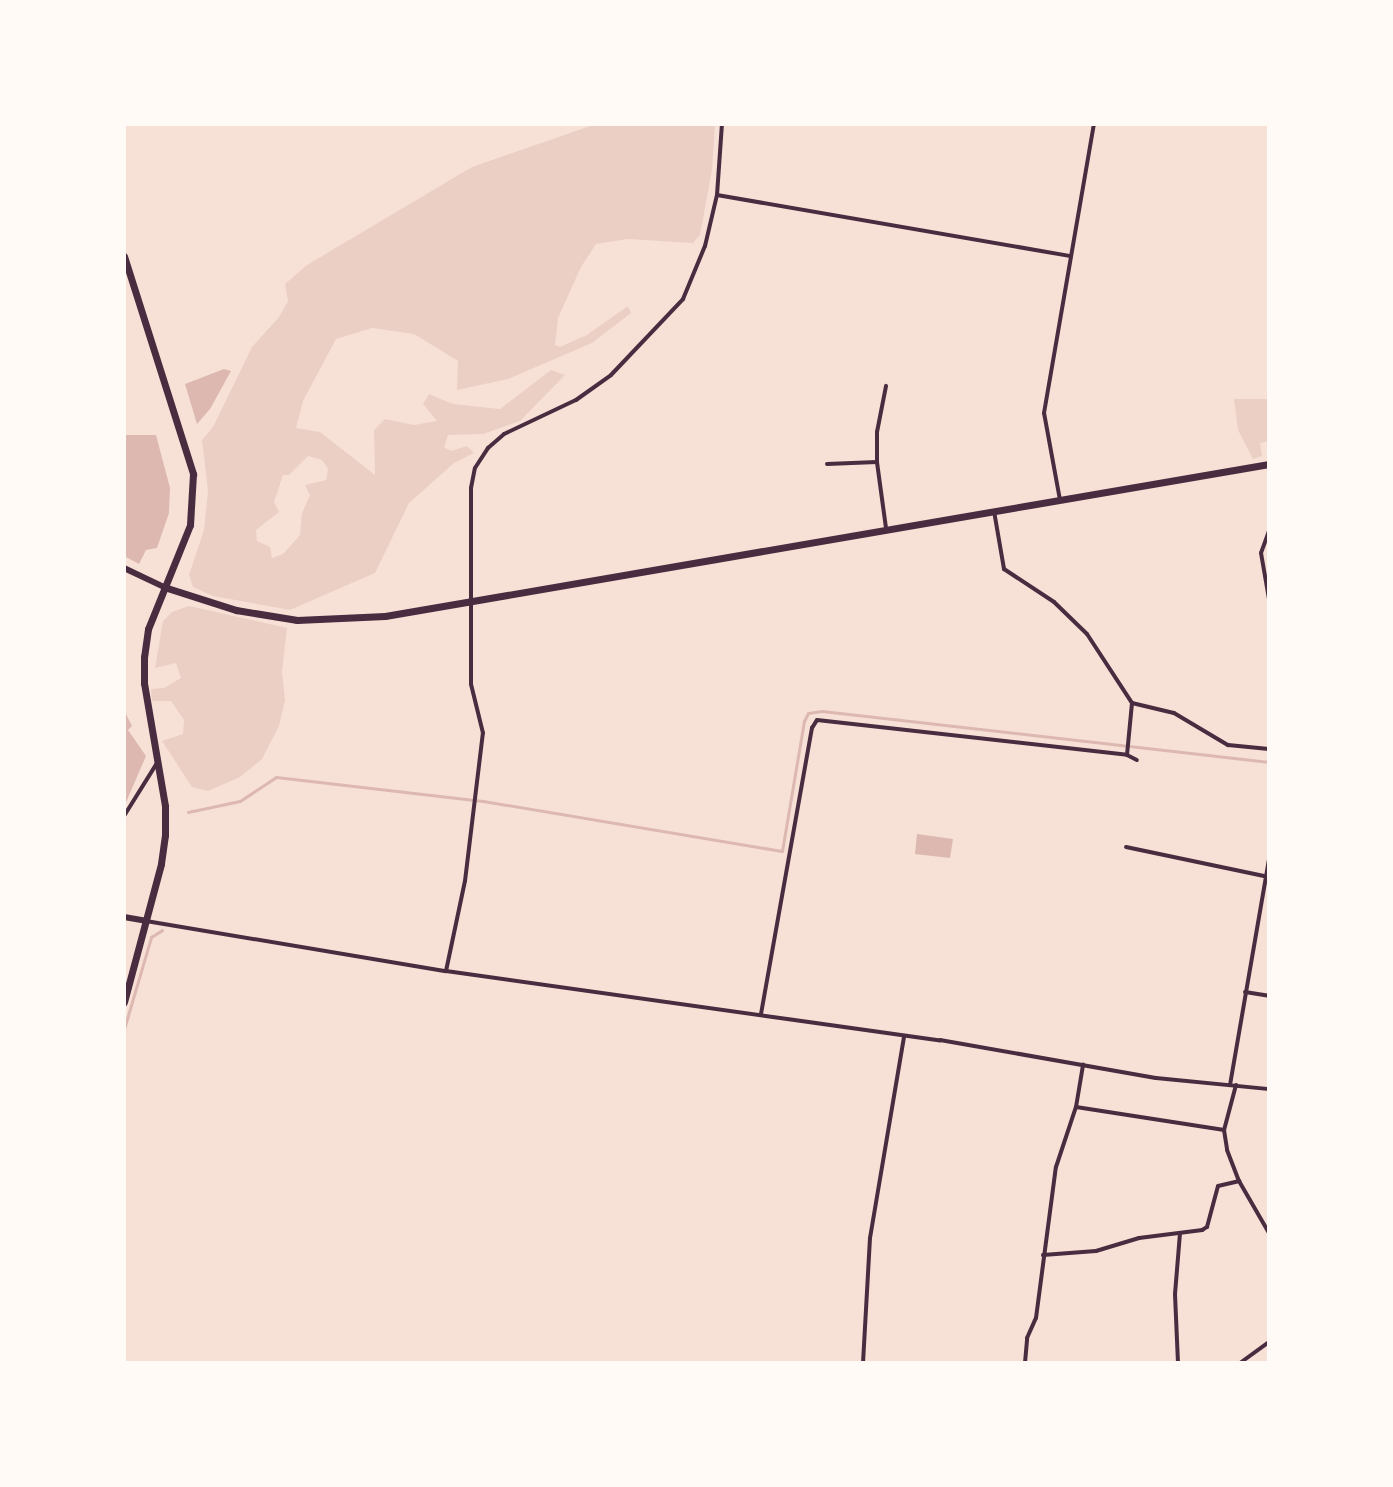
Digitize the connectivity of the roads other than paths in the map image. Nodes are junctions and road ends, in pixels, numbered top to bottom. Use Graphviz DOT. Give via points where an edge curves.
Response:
graph roads {
  1 [pos="722,124"];
  2 [pos="1094,124"];
  3 [pos="717,195"];
  4 [pos="124,256"];
  5 [pos="1071,256"];
  6 [pos="886,386"];
  7 [pos="877,462"];
  8 [pos="827,464"];
  9 [pos="1269,464"];
  10 [pos="1061,500"];
  11 [pos="994,511"];
  12 [pos="886,531"];
  13 [pos="1269,531"];
  14 [pos="124,568"];
  15 [pos="164,587"];
  16 [pos="1269,599"];
  17 [pos="471,602"];
  18 [pos="1132,703"];
  19 [pos="1269,749"];
  20 [pos="1127,755"];
  21 [pos="1137,760"];
  22 [pos="159,762"];
  23 [pos="124,816"];
  24 [pos="1126,847"];
  25 [pos="1269,860"];
  26 [pos="1265,876"];
  27 [pos="124,917"];
  28 [pos="146,921"];
  29 [pos="446,971"];
  30 [pos="1245,992"];
  31 [pos="1269,996"];
  32 [pos="124,1002"];
  33 [pos="761,1014"];
  34 [pos="904,1035"];
  35 [pos="1083,1065"];
  36 [pos="1233,1085"];
  37 [pos="1269,1089"];
  38 [pos="1076,1107"];
  39 [pos="1224,1130"];
  40 [pos="1239,1181"];
  41 [pos="1180,1233"];
  42 [pos="1269,1233"];
  43 [pos="1043,1255"];
  44 [pos="1269,1342"];
  45 [pos="863,1363"];
  46 [pos="1025,1363"];
  47 [pos="1178,1363"];
  48 [pos="1240,1363"];
  1 -- 3 [label="street"];
  2 -- 5 [label="street"];
  3 -- 5 [label="street"];
  3 -- 17 [label="street" via="705,246 683,299 611,375 576,400 504,434 475,468"];
  4 -- 15 [label="main road" via="193,474 190,525"];
  5 -- 10 [label="street" via="1044,413"];
  6 -- 7 [label="street"];
  7 -- 8 [label="street"];
  7 -- 12 [label="street"];
  9 -- 10 [label="main road"];
  10 -- 11 [label="main road"];
  11 -- 12 [label="main road"];
  11 -- 18 [label="street" via="1004,569 1054,602 1087,634"];
  12 -- 17 [label="main road"];
  13 -- 16 [label="street" via="1261,553"];
  14 -- 15 [label="street"];
  15 -- 17 [label="main road" via="236,610 297,620 385,616"];
  15 -- 22 [label="main road" via="144,657"];
  17 -- 29 [label="street" via="472,697 483,733 465,881"];
  18 -- 19 [label="street" via="1174,713 1228,745"];
  18 -- 20 [label="street"];
  20 -- 21 [label="street"];
  20 -- 33 [label="street" via="817,720"];
  22 -- 23 [label="street"];
  22 -- 28 [label="main road" via="165,835"];
  24 -- 26 [label="street"];
  25 -- 26 [label="street"];
  26 -- 30 [label="street"];
  27 -- 28 [label="street"];
  28 -- 29 [label="street"];
  28 -- 32 [label="main road"];
  29 -- 33 [label="street"];
  30 -- 31 [label="street"];
  30 -- 36 [label="street"];
  33 -- 34 [label="street"];
  34 -- 35 [label="street"];
  34 -- 45 [label="street" via="870,1238"];
  35 -- 36 [label="street"];
  35 -- 38 [label="street"];
  36 -- 37 [label="street"];
  36 -- 39 [label="street"];
  38 -- 39 [label="street"];
  38 -- 43 [label="street" via="1056,1167"];
  39 -- 40 [label="street"];
  40 -- 41 [label="street" via="1218,1186 1207,1227"];
  40 -- 42 [label="street"];
  41 -- 43 [label="street" via="1096,1251"];
  41 -- 47 [label="street" via="1175,1294"];
  43 -- 46 [label="street"];
  44 -- 48 [label="street"];
}
